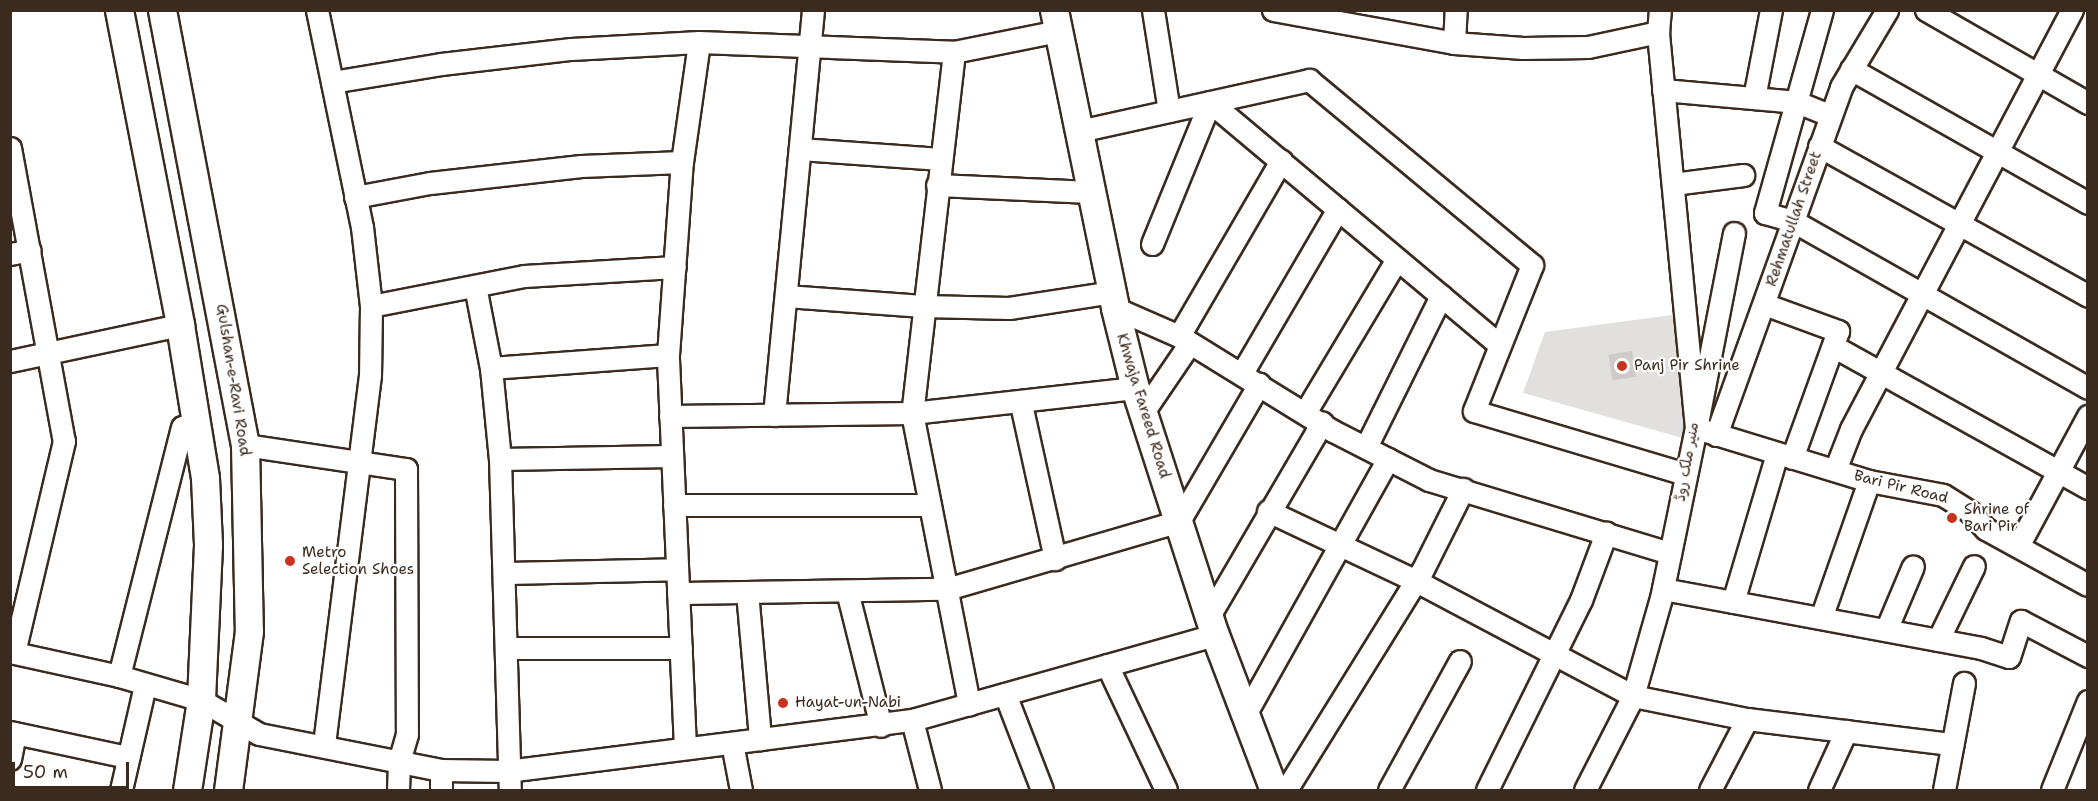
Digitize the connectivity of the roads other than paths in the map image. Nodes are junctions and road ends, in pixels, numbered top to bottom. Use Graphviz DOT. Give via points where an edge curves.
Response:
graph roads {
  1 [pos="119,10"];
  2 [pos="162,10"];
  3 [pos="317,10"];
  4 [pos="813,10"];
  5 [pos="1153,10"];
  6 [pos="1273,10"];
  7 [pos="1456,10"];
  8 [pos="1660,10"];
  9 [pos="1771,10"];
  10 [pos="1822,10"];
  11 [pos="1887,10"];
  12 [pos="1926,10"];
  13 [pos="2072,10"];
  14 [pos="1056,21"];
  15 [pos="1658,32"];
  16 [pos="699,42"];
  17 [pos="1454,43"];
  18 [pos="809,47"];
  19 [pos="954,52"];
  20 [pos="1851,69"];
  21 [pos="2041,76"];
  22 [pos="332,82"];
  23 [pos="1663,90"];
  24 [pos="1754,98"];
  25 [pos="1210,102"];
  26 [pos="1797,102"];
  27 [pos="2088,103"];
  28 [pos="1168,111"];
  29 [pos="1830,115"];
  30 [pos="1079,131"];
  31 [pos="1820,146"];
  32 [pos="800,149"];
  33 [pos="2000,153"];
  34 [pos="11,155"];
  35 [pos="941,159"];
  36 [pos="1281,161"];
  37 [pos="682,162"];
  38 [pos="1743,175"];
  39 [pos="1673,184"];
  40 [pos="937,185"];
  41 [pos="1091,192"];
  42 [pos="355,197"];
  43 [pos="2088,203"];
  44 [pos="1338,209"];
  45 [pos="1793,221"];
  46 [pos="1961,225"];
  47 [pos="1734,233"];
  48 [pos="1152,244"];
  49 [pos="20,252"];
  50 [pos="1397,259"];
  51 [pos="675,267"];
  52 [pos="475,286"];
  53 [pos="1924,295"];
  54 [pos="786,296"];
  55 [pos="1442,296"];
  56 [pos="2088,296"];
  57 [pos="1113,300"];
  58 [pos="1764,304"];
  59 [pos="371,306"];
  60 [pos="922,306"];
  61 [pos="180,325"];
  62 [pos="1184,340"];
  63 [pos="1500,345"];
  64 [pos="1833,345"];
  65 [pos="49,355"];
  66 [pos="669,355"];
  67 [pos="10,361"];
  68 [pos="491,368"];
  69 [pos="1881,372"];
  70 [pos="1250,379"];
  71 [pos="2088,388"];
  72 [pos="1139,400"];
  73 [pos="1021,404"];
  74 [pos="912,413"];
  75 [pos="774,415"];
  76 [pos="670,416"];
  77 [pos="2088,416"];
  78 [pos="1314,417"];
  79 [pos="198,423"];
  80 [pos="1706,432"];
  81 [pos="245,445"];
  82 [pos="1366,447"];
  83 [pos="1784,455"];
  84 [pos="672,456"];
  85 [pos="500,459"];
  86 [pos="1388,459"];
  87 [pos="359,462"];
  88 [pos="2056,469"];
  89 [pos="1835,471"];
  90 [pos="1686,474"];
  91 [pos="1869,481"];
  92 [pos="2088,488"];
  93 [pos="1463,489"];
  94 [pos="674,505"];
  95 [pos="930,505"];
  96 [pos="1268,511"];
  97 [pos="1179,521"];
  98 [pos="1606,533"];
  99 [pos="1340,546"];
  100 [pos="2018,546"];
  101 [pos="1670,553"];
  102 [pos="1055,559"];
  103 [pos="1913,566"];
  104 [pos="1974,566"];
  105 [pos="677,569"];
  106 [pos="506,573"];
  107 [pos="1416,581"];
  108 [pos="2088,585"];
  109 [pos="946,589"];
  110 [pos="1663,589"];
  111 [pos="847,591"];
  112 [pos="747,592"];
  113 [pos="678,593"];
  114 [pos="1733,602"];
  115 [pos="1821,618"];
  116 [pos="1212,625"];
  117 [pos="1886,630"];
  118 [pos="1938,640"];
  119 [pos="508,648"];
  120 [pos="681,648"];
  121 [pos="12,652"];
  122 [pos="1554,654"];
  123 [pos="2088,656"];
  124 [pos="1460,661"];
  125 [pos="1107,665"];
  126 [pos="119,676"];
  127 [pos="1964,683"];
  128 [pos="145,685"];
  129 [pos="1005,694"];
  130 [pos="1633,696"];
  131 [pos="201,700"];
  132 [pos="2087,702"];
  133 [pos="969,704"];
  134 [pos="1246,713"];
  135 [pos="1747,719"];
  136 [pos="912,720"];
  137 [pos="239,724"];
  138 [pos="881,726"];
  139 [pos="1846,731"];
  140 [pos="13,733"];
  141 [pos="760,739"];
  142 [pos="732,742"];
  143 [pos="1952,744"];
  144 [pos="324,746"];
  145 [pos="685,748"];
  146 [pos="128,757"];
  147 [pos="10,759"];
  148 [pos="399,762"];
  149 [pos="441,780"];
  150 [pos="509,781"];
  151 [pos="121,790"];
  152 [pos="187,790"];
  153 [pos="228,790"];
  154 [pos="398,790"];
  155 [pos="741,790"];
  156 [pos="930,790"];
  157 [pos="1042,790"];
  158 [pos="1166,790"];
  159 [pos="1274,790"];
  160 [pos="1286,790"];
  161 [pos="1389,790"];
  162 [pos="1487,790"];
  163 [pos="1585,790"];
  164 [pos="1710,790"];
  165 [pos="1819,790"];
  166 [pos="1944,790"];
  167 [pos="2052,790"];
  1 -- 61 [label="main road"];
  2 -- 81 [label="main road, Gulshan-e-Ravi Road"];
  3 -- 22 [label="street"];
  4 -- 18 [label="street"];
  5 -- 28 [label="street"];
  6 -- 17 [label="street"];
  7 -- 17 [label="street"];
  8 -- 15 [label="street, منیر ملک روڈ"];
  9 -- 24 [label="street"];
  10 -- 26 [label="street"];
  11 -- 20 [label="street, Rehmatullah Street"];
  12 -- 21 [label="street"];
  13 -- 21 [label="street"];
  14 -- 19 [label="street"];
  14 -- 30 [label="main road, Khwaja Fareed Road"];
  15 -- 17 [label="street" via="1588,47"];
  15 -- 23 [label="street, منیر ملک روڈ"];
  16 -- 18 [label="street"];
  16 -- 22 [label="street" via="571,49"];
  16 -- 37 [label="street"];
  18 -- 19 [label="street"];
  18 -- 32 [label="street"];
  19 -- 35 [label="street"];
  20 -- 29 [label="street, Rehmatullah Street"];
  20 -- 33 [label="street"];
  21 -- 27 [label="street"];
  21 -- 33 [label="street"];
  22 -- 42 [label="street"];
  23 -- 24 [label="street"];
  23 -- 39 [label="street, منیر ملک روڈ"];
  24 -- 26 [label="street"];
  25 -- 28 [label="street"];
  25 -- 36 [label="street"];
  25 -- 48 [label="street"];
  25 -- 63 [label="street" via="1309,80 1532,265"];
  26 -- 29 [label="street"];
  26 -- 45 [label="street" via="1765,213"];
  28 -- 30 [label="street"];
  29 -- 31 [label="street, Rehmatullah Street"];
  30 -- 41 [label="main road, Khwaja Fareed Road"];
  31 -- 45 [label="street, Rehmatullah Street"];
  31 -- 46 [label="street"];
  32 -- 35 [label="street"];
  32 -- 54 [label="street"];
  33 -- 43 [label="street"];
  33 -- 46 [label="street"];
  34 -- 49 [label="street"];
  35 -- 40 [label="street"];
  36 -- 44 [label="street"];
  36 -- 62 [label="street"];
  37 -- 42 [label="street" via="581,166 430,183"];
  37 -- 51 [label="street"];
  38 -- 39 [label="street"];
  39 -- 80 [label="street, منیر ملک روڈ"];
  40 -- 41 [label="street"];
  40 -- 60 [label="street"];
  41 -- 57 [label="main road, Khwaja Fareed Road"];
  42 -- 59 [label="street"];
  44 -- 50 [label="street"];
  44 -- 70 [label="street"];
  45 -- 53 [label="street"];
  45 -- 58 [label="street, Rehmatullah Street"];
  46 -- 53 [label="street"];
  46 -- 56 [label="street"];
  47 -- 80 [label="street"];
  49 -- 65 [label="street"];
  50 -- 55 [label="street"];
  50 -- 78 [label="street"];
  51 -- 52 [label="street" via="524,276"];
  51 -- 66 [label="street"];
  52 -- 59 [label="street"];
  52 -- 68 [label="street"];
  53 -- 69 [label="street"];
  53 -- 71 [label="street"];
  54 -- 60 [label="street"];
  54 -- 75 [label="street"];
  55 -- 63 [label="street"];
  55 -- 82 [label="street"];
  57 -- 60 [label="street" via="1009,308"];
  57 -- 62 [label="street"];
  57 -- 72 [label="main road, Khwaja Fareed Road"];
  58 -- 64 [label="street" via="1838,331"];
  58 -- 80 [label="street, Rehmatullah Street"];
  59 -- 87 [label="street" via="370,375"];
  60 -- 74 [label="street"];
  61 -- 65 [label="street"];
  61 -- 79 [label="main road"];
  62 -- 70 [label="street"];
  62 -- 72 [label="street"];
  63 -- 90 [label="street" via="1474,411"];
  64 -- 69 [label="street"];
  64 -- 83 [label="street"];
  65 -- 67 [label="street"];
  65 -- 121 [label="street" via="64,441"];
  66 -- 68 [label="street"];
  66 -- 76 [label="street"];
  68 -- 85 [label="street"];
  69 -- 88 [label="street"];
  69 -- 89 [label="street" via="1851,429"];
  70 -- 78 [label="street"];
  70 -- 97 [label="street"];
  72 -- 73 [label="street"];
  72 -- 97 [label="main road, Khwaja Fareed Road"];
  73 -- 74 [label="street"];
  73 -- 102 [label="street"];
  74 -- 75 [label="street"];
  74 -- 95 [label="street"];
  75 -- 76 [label="street"];
  76 -- 84 [label="street"];
  77 -- 88 [label="street"];
  78 -- 82 [label="street"];
  78 -- 96 [label="street"];
  79 -- 126 [label="street" via="182,427"];
  79 -- 131 [label="main road" via="208,515"];
  80 -- 83 [label="street, Bari Pir Road"];
  80 -- 90 [label="street, منیر ملک روڈ"];
  81 -- 87 [label="street"];
  81 -- 137 [label="main road, Gulshan-e-Ravi Road" via="249,631"];
  82 -- 86 [label="street"];
  83 -- 89 [label="street, Bari Pir Road"];
  83 -- 114 [label="street"];
  84 -- 85 [label="street"];
  84 -- 94 [label="street"];
  85 -- 106 [label="street"];
  86 -- 93 [label="street" via="1429,480"];
  86 -- 99 [label="street"];
  87 -- 144 [label="street"];
  87 -- 148 [label="street" via="406,469 407,734"];
  88 -- 92 [label="street"];
  88 -- 100 [label="street"];
  89 -- 91 [label="street, Bari Pir Road"];
  90 -- 101 [label="street, منیر ملک روڈ"];
  91 -- 100 [label="street, Bari Pir Road" via="1943,495 1969,511 1986,529"];
  91 -- 115 [label="street"];
  93 -- 98 [label="street"];
  93 -- 107 [label="street"];
  94 -- 95 [label="street"];
  94 -- 105 [label="street"];
  95 -- 109 [label="street"];
  96 -- 99 [label="street"];
  96 -- 116 [label="street"];
  97 -- 102 [label="street"];
  97 -- 116 [label="main road, Khwaja Fareed Road"];
  98 -- 101 [label="street"];
  98 -- 122 [label="street" via="1581,600"];
  99 -- 107 [label="street"];
  99 -- 134 [label="street"];
  100 -- 108 [label="street, Bari Pir Road"];
  101 -- 110 [label="street, منیر ملک روڈ"];
  102 -- 109 [label="street"];
  103 -- 117 [label="street"];
  104 -- 118 [label="street"];
  105 -- 106 [label="street"];
  105 -- 113 [label="street"];
  106 -- 119 [label="street"];
  107 -- 122 [label="street"];
  107 -- 160 [label="street"];
  109 -- 111 [label="street"];
  109 -- 133 [label="street"];
  110 -- 114 [label="street"];
  110 -- 130 [label="street, منیر ملک روڈ"];
  111 -- 112 [label="street"];
  111 -- 138 [label="street"];
  112 -- 113 [label="street"];
  112 -- 141 [label="street"];
  113 -- 120 [label="street"];
  114 -- 115 [label="street"];
  115 -- 117 [label="street"];
  116 -- 125 [label="street"];
  116 -- 134 [label="main road, Khwaja Fareed Road"];
  117 -- 118 [label="street"];
  118 -- 123 [label="street" via="2008,657 2021,621"];
  119 -- 120 [label="street"];
  119 -- 150 [label="street"];
  120 -- 145 [label="street"];
  121 -- 126 [label="street"];
  122 -- 130 [label="street"];
  122 -- 162 [label="street"];
  124 -- 161 [label="street"];
  125 -- 129 [label="street"];
  125 -- 158 [label="street"];
  126 -- 128 [label="street"];
  127 -- 143 [label="street"];
  128 -- 131 [label="street"];
  128 -- 146 [label="street"];
  129 -- 133 [label="street"];
  129 -- 157 [label="street"];
  130 -- 135 [label="street"];
  130 -- 163 [label="street, منیر ملک روڈ"];
  131 -- 137 [label="street"];
  131 -- 152 [label="main road"];
  132 -- 167 [label="street"];
  133 -- 136 [label="street"];
  134 -- 159 [label="main road, Khwaja Fareed Road"];
  135 -- 139 [label="street"];
  135 -- 164 [label="street"];
  136 -- 138 [label="street"];
  136 -- 156 [label="street"];
  137 -- 144 [label="street" via="259,734"];
  137 -- 153 [label="main road, Gulshan-e-Ravi Road"];
  138 -- 141 [label="street"];
  139 -- 143 [label="street"];
  139 -- 165 [label="street"];
  140 -- 146 [label="street"];
  140 -- 147 [label="street"];
  141 -- 142 [label="street"];
  142 -- 145 [label="street"];
  142 -- 155 [label="street"];
  143 -- 166 [label="street"];
  144 -- 148 [label="street"];
  145 -- 150 [label="street"];
  146 -- 151 [label="street"];
  148 -- 149 [label="street"];
  148 -- 154 [label="street"];
  149 -- 150 [label="street"];
}
